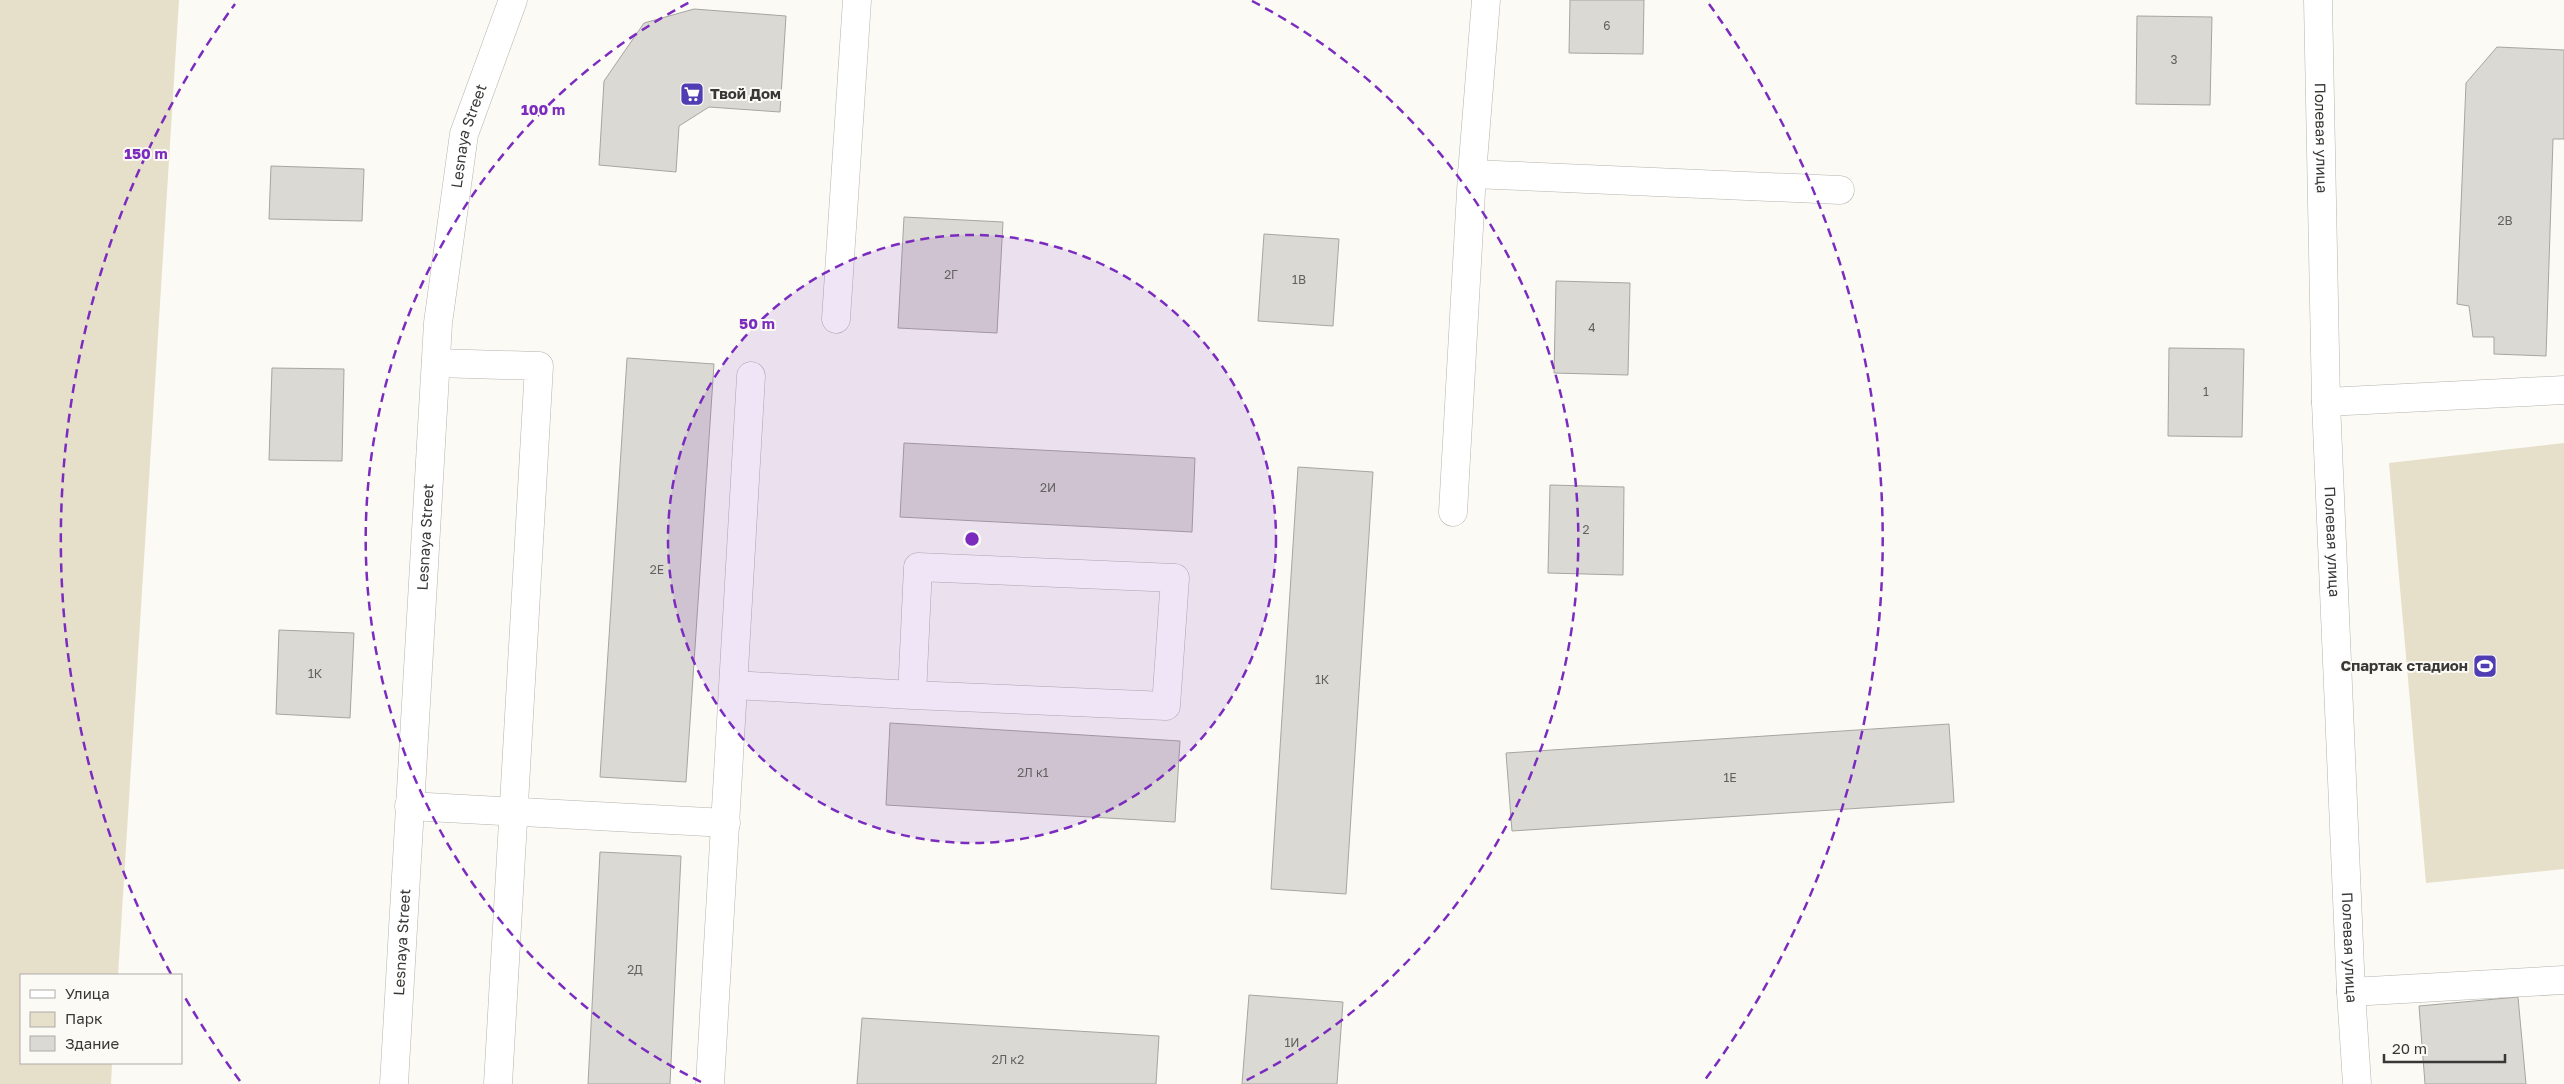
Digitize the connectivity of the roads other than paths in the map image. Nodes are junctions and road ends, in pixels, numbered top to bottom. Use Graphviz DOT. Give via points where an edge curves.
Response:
graph roads {
  1 [pos="513,0"];
  2 [pos="857,0"];
  3 [pos="1486,0"];
  4 [pos="2318,0"];
  5 [pos="1472,174"];
  6 [pos="1840,190"];
  7 [pos="836,319"];
  8 [pos="436,363"];
  9 [pos="751,376"];
  10 [pos="2564,390"];
  11 [pos="2326,402"];
  12 [pos="1453,512"];
  13 [pos="734,685"];
  14 [pos="912,695"];
  15 [pos="409,806"];
  16 [pos="513,812"];
  17 [pos="726,823"];
  18 [pos="2564,980"];
  19 [pos="2351,992"];
  20 [pos="394,1084"];
  21 [pos="498,1084"];
  22 [pos="710,1084"];
  23 [pos="2358,1084"];
  1 -- 8 [label="street, Lesnaya Street" via="464,134 438,323"];
  2 -- 7 [label="street"];
  3 -- 5 [label="street"];
  4 -- 11 [label="street, Полевая улица"];
  5 -- 6 [label="street"];
  5 -- 12 [label="street"];
  8 -- 15 [label="street, Lesnaya Street"];
  8 -- 16 [label="street" via="539,366"];
  9 -- 13 [label="street"];
  10 -- 11 [label="street"];
  11 -- 19 [label="street, Полевая улица"];
  13 -- 14 [label="street"];
  13 -- 17 [label="street"];
  14 -- 14 [label="street" via="918,567 1176,578 1166,706"];
  15 -- 16 [label="street"];
  15 -- 20 [label="street, Lesnaya Street"];
  16 -- 17 [label="street"];
  16 -- 21 [label="street"];
  17 -- 22 [label="street"];
  18 -- 19 [label="street"];
  19 -- 23 [label="street, Полевая улица"];
}
